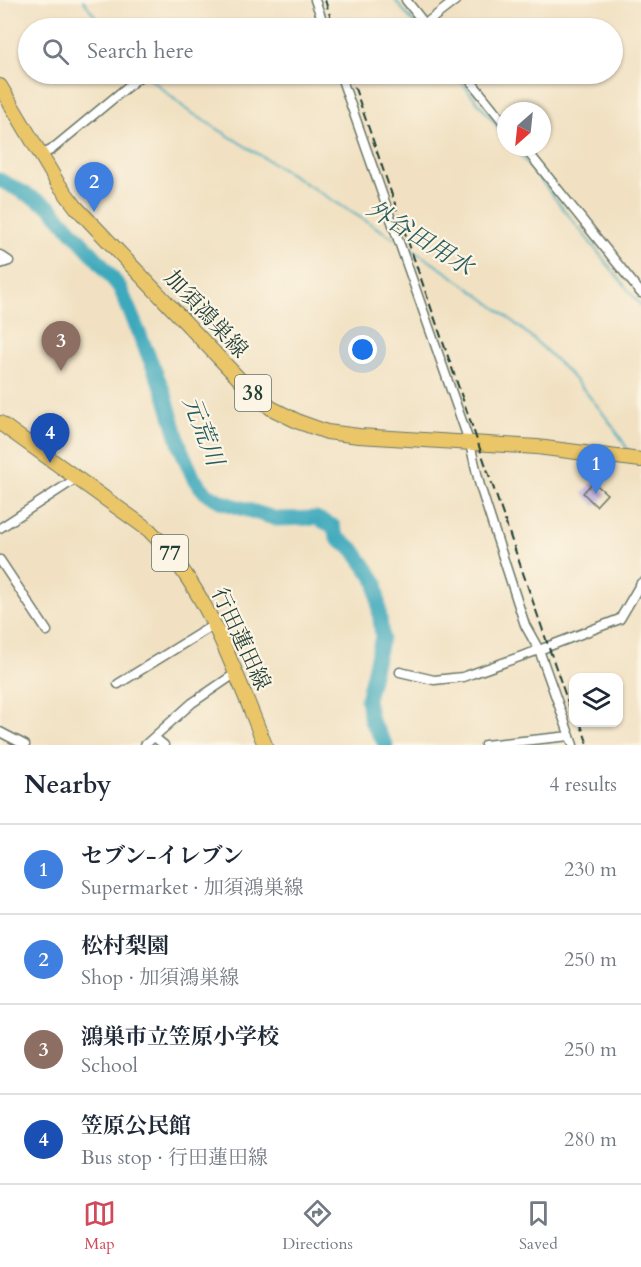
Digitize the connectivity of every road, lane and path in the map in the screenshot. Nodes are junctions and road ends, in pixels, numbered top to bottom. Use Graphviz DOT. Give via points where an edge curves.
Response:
graph roads {
  1 [pos="315,0"];
  2 [pos="406,0"];
  3 [pos="456,0"];
  4 [pos="321,18"];
  5 [pos="421,18"];
  6 [pos="436,18"];
  7 [pos="131,84"];
  8 [pos="344,84"];
  9 [pos="473,84"];
  10 [pos="0,86"];
  11 [pos="497,114"];
  12 [pos="41,155"];
  13 [pos="531,156"];
  14 [pos="0,255"];
  15 [pos="0,264"];
  16 [pos="641,293"];
  17 [pos="0,423"];
  18 [pos="470,444"];
  19 [pos="641,460"];
  20 [pos="77,478"];
  21 [pos="0,528"];
  22 [pos="0,560"];
  23 [pos="641,583"];
  24 [pos="215,624"];
  25 [pos="47,631"];
  26 [pos="539,650"];
  27 [pos="400,672"];
  28 [pos="236,674"];
  29 [pos="118,684"];
  30 [pos="0,732"];
  31 [pos="154,737"];
  32 [pos="572,741"];
  33 [pos="25,745"];
  34 [pos="145,745"];
  35 [pos="164,745"];
  36 [pos="265,745"];
  37 [pos="485,745"];
  1 -- 4 [label="street"];
  2 -- 5 [label="street"];
  3 -- 6 [label="street"];
  7 -- 12 [label="street"];
  8 -- 18 [label="street"];
  9 -- 11 [label="street"];
  10 -- 12 [label="main road, 加須鴻巣線 / 38"];
  12 -- 18 [label="main road, 加須鴻巣線 / 38" via="76,207 271,408 327,432"];
  13 -- 16 [label="street"];
  14 -- 15 [label="street" via="9,261"];
  17 -- 20 [label="main road, 行田蓮田線 / 77"];
  18 -- 19 [label="main road, 加須鴻巣線 / 38" via="537,447"];
  18 -- 26 [label="street" via="525,625"];
  20 -- 21 [label="street"];
  20 -- 24 [label="main road, 行田蓮田線 / 77" via="149,530 166,547"];
  22 -- 25 [label="street"];
  23 -- 26 [label="street" via="620,619"];
  24 -- 28 [label="main road, 行田蓮田線 / 77"];
  24 -- 29 [label="street"];
  26 -- 27 [label="street" via="464,677 434,680"];
  26 -- 32 [label="street"];
  28 -- 31 [label="street" via="192,703"];
  28 -- 36 [label="main road, 行田蓮田線 / 77"];
  30 -- 33 [label="street"];
  31 -- 34 [label="street"];
  31 -- 35 [label="street"];
  32 -- 37 [label="street"];
}
